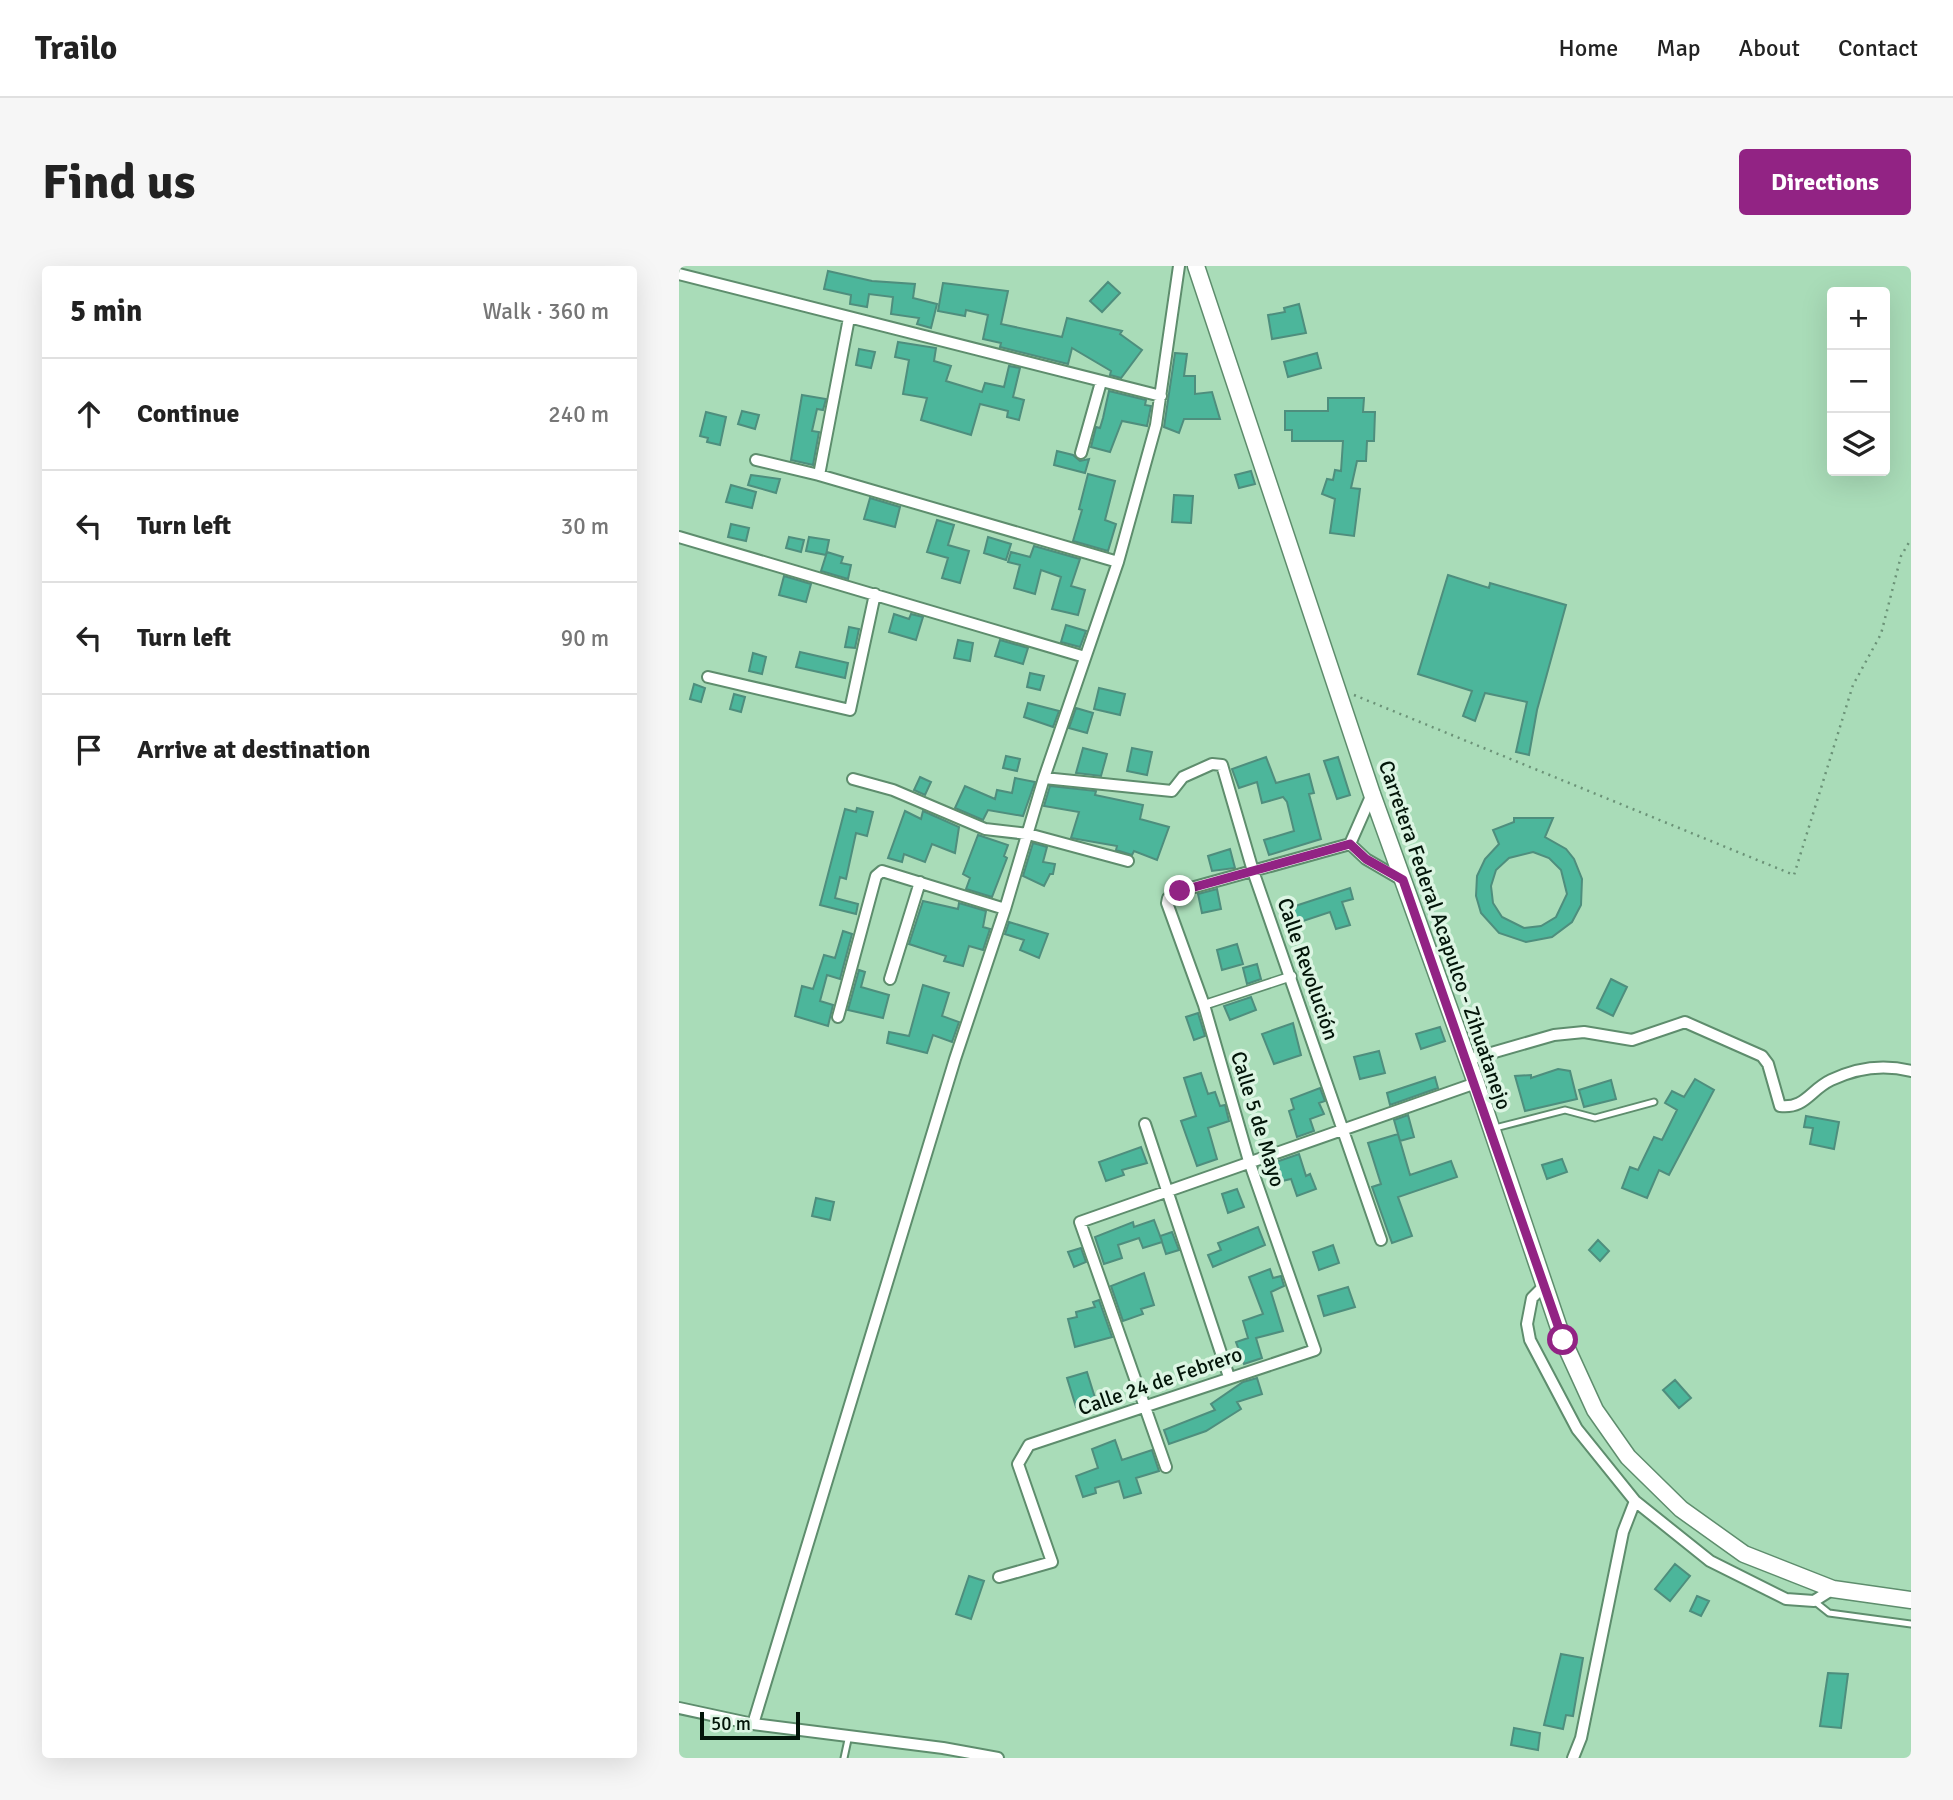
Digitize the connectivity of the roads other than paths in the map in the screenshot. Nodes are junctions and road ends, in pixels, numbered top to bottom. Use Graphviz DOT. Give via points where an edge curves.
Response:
graph roads {
  1 [pos="1179,266"];
  2 [pos="1196,266"];
  3 [pos="679,274"];
  4 [pos="849,318"];
  5 [pos="1101,382"];
  6 [pos="1161,396"];
  7 [pos="1081,453"];
  8 [pos="756,460"];
  9 [pos="819,475"];
  10 [pos="679,537"];
  11 [pos="1118,562"];
  12 [pos="875,594"];
  13 [pos="1085,657"];
  14 [pos="708,677"];
  15 [pos="1044,778"];
  16 [pos="853,779"];
  17 [pos="1372,794"];
  18 [pos="1028,834"];
  19 [pos="1350,844"];
  20 [pos="1128,861"];
  21 [pos="1253,871"];
  22 [pos="1403,880"];
  23 [pos="920,882"];
  24 [pos="1006,909"];
  25 [pos="1291,976"];
  26 [pos="890,979"];
  27 [pos="1204,1005"];
  28 [pos="838,1017"];
  29 [pos="1467,1060"];
  30 [pos="1911,1071"];
  31 [pos="1476,1083"];
  32 [pos="1654,1102"];
  33 [pos="1145,1124"];
  34 [pos="1491,1129"];
  35 [pos="1344,1132"];
  36 [pos="1249,1161"];
  37 [pos="1169,1192"];
  38 [pos="1381,1240"];
  39 [pos="1544,1286"];
  40 [pos="1315,1350"];
  41 [pos="1229,1377"];
  42 [pos="1144,1405"];
  43 [pos="1166,1467"];
  44 [pos="1635,1502"];
  45 [pos="999,1577"];
  46 [pos="1833,1589"];
  47 [pos="1911,1600"];
  48 [pos="1814,1601"];
  49 [pos="1911,1624"];
  50 [pos="679,1708"];
  51 [pos="753,1724"];
  52 [pos="849,1735"];
  53 [pos="844,1758"];
  54 [pos="998,1758"];
  55 [pos="1573,1758"];
  1 -- 6 [label="street"];
  2 -- 17 [label="main road, Carretera Federal Acapulco - Zihuatanejo"];
  3 -- 4 [label="street"];
  4 -- 5 [label="street"];
  4 -- 9 [label="street"];
  5 -- 6 [label="street"];
  5 -- 7 [label="street"];
  6 -- 11 [label="street"];
  8 -- 9 [label="street"];
  9 -- 11 [label="street"];
  10 -- 12 [label="street"];
  11 -- 13 [label="street"];
  12 -- 13 [label="street"];
  12 -- 14 [label="street" via="850,710"];
  13 -- 15 [label="street"];
  15 -- 18 [label="street"];
  15 -- 21 [label="street, Calle Revolución" via="1173,791 1183,776 1212,764 1222,765"];
  16 -- 18 [label="street" via="893,790 985,829"];
  17 -- 19 [label="street"];
  17 -- 22 [label="main road, Carretera Federal Acapulco - Zihuatanejo"];
  18 -- 20 [label="street"];
  18 -- 24 [label="street"];
  19 -- 21 [label="street"];
  19 -- 22 [label="street"];
  21 -- 25 [label="street, Calle Revolución"];
  21 -- 27 [label="street, Calle 5 de Mayo" via="1168,898"];
  22 -- 29 [label="main road, Carretera Federal Acapulco - Zihuatanejo"];
  23 -- 24 [label="street"];
  23 -- 26 [label="street"];
  23 -- 28 [label="street" via="882,871 876,876"];
  24 -- 51 [label="street" via="955,1059"];
  25 -- 27 [label="street"];
  25 -- 35 [label="street, Calle Revolución"];
  27 -- 36 [label="street, Calle 5 de Mayo"];
  29 -- 30 [label="street" via="1554,1035 1584,1032 1632,1040 1685,1022 1762,1056 1780,1106 1799,1105 1830,1080 1869,1068 1891,1066"];
  29 -- 31 [label="main road, Carretera Federal Acapulco - Zihuatanejo"];
  31 -- 34 [label="main road, Carretera Federal Acapulco - Zihuatanejo"];
  31 -- 35 [label="street"];
  32 -- 34 [label="lane" via="1595,1118 1565,1110"];
  33 -- 37 [label="street"];
  34 -- 39 [label="main road, Carretera Federal Acapulco - Zihuatanejo"];
  35 -- 36 [label="street"];
  35 -- 38 [label="street, Calle Revolución"];
  36 -- 37 [label="street"];
  36 -- 40 [label="street, Calle 5 de Mayo"];
  37 -- 41 [label="street"];
  37 -- 42 [label="street" via="1080,1222"];
  39 -- 44 [label="street" via="1532,1298 1527,1324 1530,1340 1577,1429"];
  39 -- 46 [label="main road, Carretera Federal Acapulco - Zihuatanejo" via="1595,1410 1628,1457 1681,1509 1744,1554"];
  40 -- 41 [label="street, Calle 24 de Febrero"];
  41 -- 42 [label="street, Calle 24 de Febrero"];
  42 -- 43 [label="street"];
  42 -- 45 [label="street, Calle 24 de Febrero" via="1030,1445 1021,1455 1018,1464 1052,1562"];
  44 -- 48 [label="street" via="1710,1561 1786,1599"];
  44 -- 55 [label="street" via="1623,1532"];
  46 -- 47 [label="main road, Carretera Federal Acapulco - Zihuatanejo"];
  46 -- 48 [label="street"];
  48 -- 49 [label="lane" via="1829,1613"];
  50 -- 51 [label="street"];
  51 -- 52 [label="street"];
  52 -- 53 [label="lane"];
  52 -- 54 [label="street"];
}
